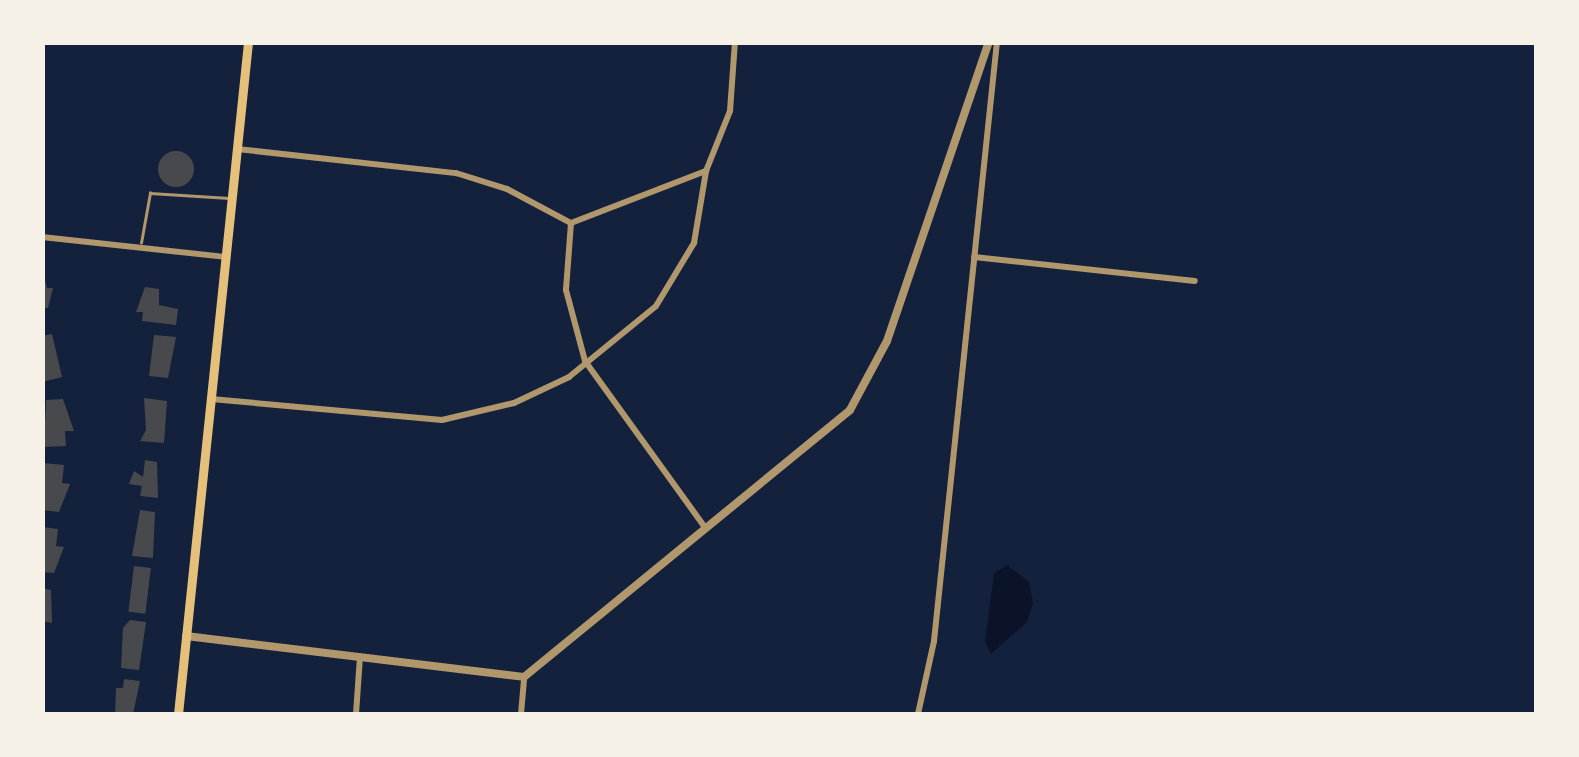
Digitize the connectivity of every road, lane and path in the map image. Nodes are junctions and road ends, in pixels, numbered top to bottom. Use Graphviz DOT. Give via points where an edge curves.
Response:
graph roads {
  1 [pos="248,42"];
  2 [pos="735,42"];
  3 [pos="993,42"];
  4 [pos="237,148"];
  5 [pos="706,171"];
  6 [pos="232,198"];
  7 [pos="571,223"];
  8 [pos="42,237"];
  9 [pos="140,250"];
  10 [pos="974,256"];
  11 [pos="225,257"];
  12 [pos="1195,281"];
  13 [pos="585,361"];
  14 [pos="211,399"];
  15 [pos="704,526"];
  16 [pos="186,636"];
  17 [pos="360,657"];
  18 [pos="524,677"];
  19 [pos="178,714"];
  20 [pos="356,714"];
  21 [pos="521,714"];
  22 [pos="918,714"];
  1 -- 4 [label="main road"];
  2 -- 5 [label="street" via="730,111"];
  3 -- 10 [label="street"];
  3 -- 15 [label="street" via="867,386 832,429"];
  4 -- 6 [label="main road"];
  4 -- 7 [label="street" via="456,173 506,189"];
  5 -- 7 [label="street"];
  5 -- 13 [label="street" via="694,243 656,306 632,331"];
  6 -- 9 [label="lane" via="150,193"];
  6 -- 11 [label="main road"];
  7 -- 13 [label="street" via="566,290"];
  8 -- 9 [label="street"];
  9 -- 11 [label="street"];
  10 -- 12 [label="street"];
  10 -- 22 [label="street" via="934,641"];
  11 -- 14 [label="main road"];
  13 -- 14 [label="street" via="569,377 514,403 442,420"];
  13 -- 15 [label="street"];
  14 -- 16 [label="main road"];
  15 -- 18 [label="street"];
  16 -- 17 [label="street"];
  16 -- 19 [label="main road"];
  17 -- 18 [label="street"];
  17 -- 20 [label="street"];
  18 -- 21 [label="street"];
}
